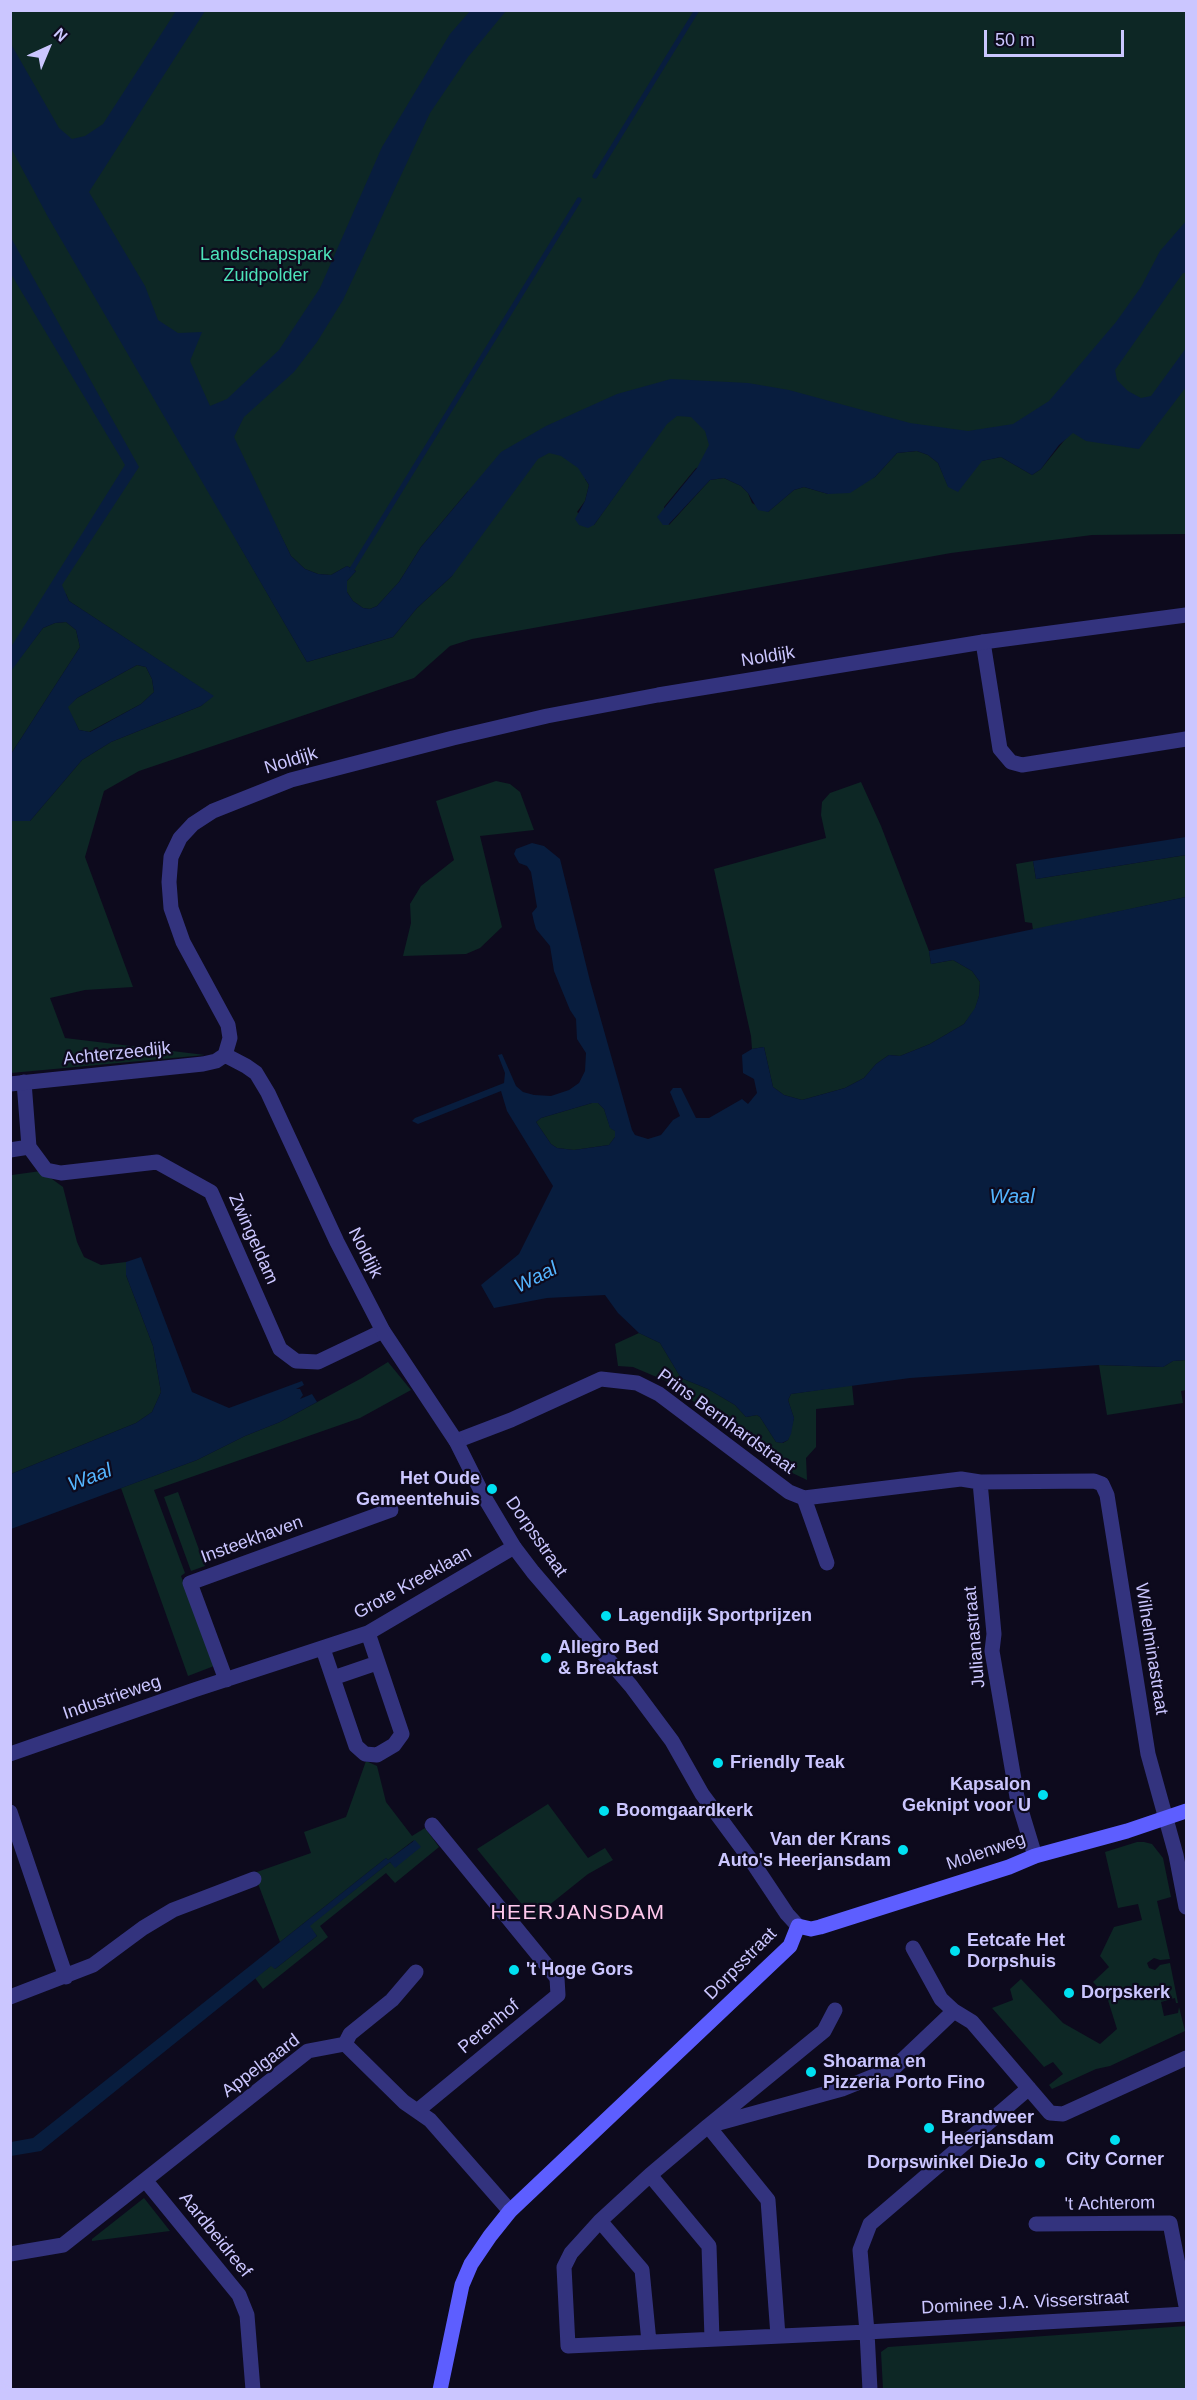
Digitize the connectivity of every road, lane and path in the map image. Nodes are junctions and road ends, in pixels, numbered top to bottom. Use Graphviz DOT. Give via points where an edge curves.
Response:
graph roads {
  1 [pos="1186,615"];
  2 [pos="983,642"];
  3 [pos="1186,739"];
  4 [pos="225,1055"];
  5 [pos="17,1083"];
  6 [pos="29,1147"];
  7 [pos="10,1150"];
  8 [pos="389,1341"];
  9 [pos="456,1441"];
  10 [pos="980,1482"];
  11 [pos="1102,1484"];
  12 [pos="804,1498"];
  13 [pos="392,1510"];
  14 [pos="514,1547"];
  15 [pos="827,1563"];
  16 [pos="368,1633"];
  17 [pos="323,1649"];
  18 [pos="378,1663"];
  19 [pos="333,1678"];
  20 [pos="226,1680"];
  21 [pos="10,1754"];
  22 [pos="1186,1811"];
  23 [pos="10,1812"];
  24 [pos="1166,1818"];
  25 [pos="432,1825"];
  26 [pos="1035,1856"];
  27 [pos="254,1880"];
  28 [pos="1186,1907"];
  29 [pos="798,1926"];
  30 [pos="914,1948"];
  31 [pos="416,1972"];
  32 [pos="66,1977"];
  33 [pos="10,1996"];
  34 [pos="835,2010"];
  35 [pos="954,2011"];
  36 [pos="345,2044"];
  37 [pos="1186,2058"];
  38 [pos="1029,2088"];
  39 [pos="417,2111"];
  40 [pos="708,2126"];
  41 [pos="650,2175"];
  42 [pos="145,2180"];
  43 [pos="510,2211"];
  44 [pos="600,2221"];
  45 [pos="1036,2224"];
  46 [pos="10,2254"];
  47 [pos="1186,2306"];
  48 [pos="1186,2314"];
  49 [pos="867,2332"];
  50 [pos="778,2337"];
  51 [pos="712,2339"];
  52 [pos="649,2342"];
  53 [pos="253,2390"];
  54 [pos="440,2390"];
  55 [pos="870,2390"];
  1 -- 2 [label="street, Noldijk"];
  2 -- 3 [label="street" via="1000,749 1011,762 1022,765"];
  2 -- 4 [label="street, Noldijk" via="547,716 298,778 213,811 180,838 171,857 169,882 171,908 183,942 228,1025 230,1038"];
  4 -- 5 [label="street, Achterzeedijk" via="203,1065"];
  4 -- 8 [label="street, Noldijk" via="256,1073 268,1093 337,1242"];
  5 -- 6 [label="street"];
  6 -- 7 [label="street"];
  6 -- 8 [label="street, Zwingeldam" via="46,1170 61,1173 157,1162 211,1192 280,1349 296,1361 318,1362"];
  8 -- 9 [label="street, Dorpsstraat"];
  9 -- 12 [label="street, Prins Bernhardstraat" via="601,1379 637,1383 659,1394 789,1492"];
  9 -- 14 [label="street, Dorpsstraat"];
  10 -- 11 [label="street, Prins Bernhardstraat"];
  10 -- 12 [label="street, Prins Bernhardstraat" via="961,1479"];
  10 -- 26 [label="street, Julianastraat" via="994,1634 992,1651 1017,1797"];
  11 -- 24 [label="street, Wilhelminastraat" via="1107,1495 1148,1754"];
  12 -- 15 [label="street, Prins Bernhardstraat"];
  13 -- 20 [label="street, Insteekhaven" via="190,1583"];
  14 -- 16 [label="street, Grote Kreeklaan"];
  14 -- 29 [label="street, Dorpsstraat" via="638,1695 672,1741 702,1794"];
  16 -- 17 [label="street, Grote Kreeklaan"];
  16 -- 18 [label="street"];
  17 -- 19 [label="street"];
  17 -- 20 [label="street, Grote Kreeklaan"];
  18 -- 19 [label="street"];
  18 -- 19 [label="street" via="402,1734 394,1746 377,1755 365,1754 356,1746"];
  20 -- 21 [label="street, Industrieweg"];
  22 -- 24 [label="main road, Molenweg"];
  23 -- 32 [label="street"];
  24 -- 26 [label="main road, Molenweg"];
  24 -- 28 [label="street, Wilhelminastraat"];
  25 -- 39 [label="street, Perenhof" via="557,1978 558,1995"];
  26 -- 29 [label="main road, Molenweg" via="819,1928"];
  27 -- 32 [label="street" via="173,1910 93,1965"];
  29 -- 43 [label="main road, Dorpsstraat" via="790,1946"];
  30 -- 35 [label="street" via="940,1999"];
  31 -- 36 [label="street"];
  32 -- 33 [label="street"];
  34 -- 40 [label="street" via="824,2031"];
  35 -- 38 [label="street" via="972,2022"];
  35 -- 40 [label="street" via="894,2068 842,2089"];
  36 -- 39 [label="street"];
  36 -- 42 [label="street, Appelgaard" via="308,2051"];
  37 -- 38 [label="street" via="1063,2114 1050,2113"];
  38 -- 49 [label="street" via="870,2224 860,2250"];
  39 -- 43 [label="street" via="430,2120"];
  40 -- 41 [label="street"];
  40 -- 50 [label="street" via="768,2200"];
  41 -- 44 [label="street"];
  41 -- 51 [label="street" via="709,2247"];
  42 -- 46 [label="street, Appelgaard" via="63,2245"];
  42 -- 53 [label="street, Aardbeidreef" via="239,2295 247,2315"];
  43 -- 54 [label="main road, Dorpsstraat" via="471,2264 462,2285"];
  44 -- 52 [label="street" via="642,2270"];
  44 -- 52 [label="street, Dominee J.A. Visserstraat" via="571,2253 564,2267 568,2346"];
  45 -- 47 [label="street, 't Achterom" via="1170,2223"];
  48 -- 49 [label="street, Dominee J.A. Visserstraat"];
  49 -- 50 [label="street, Dominee J.A. Visserstraat"];
  49 -- 55 [label="street"];
  50 -- 51 [label="street, Dominee J.A. Visserstraat"];
  51 -- 52 [label="street, Dominee J.A. Visserstraat"];
}
